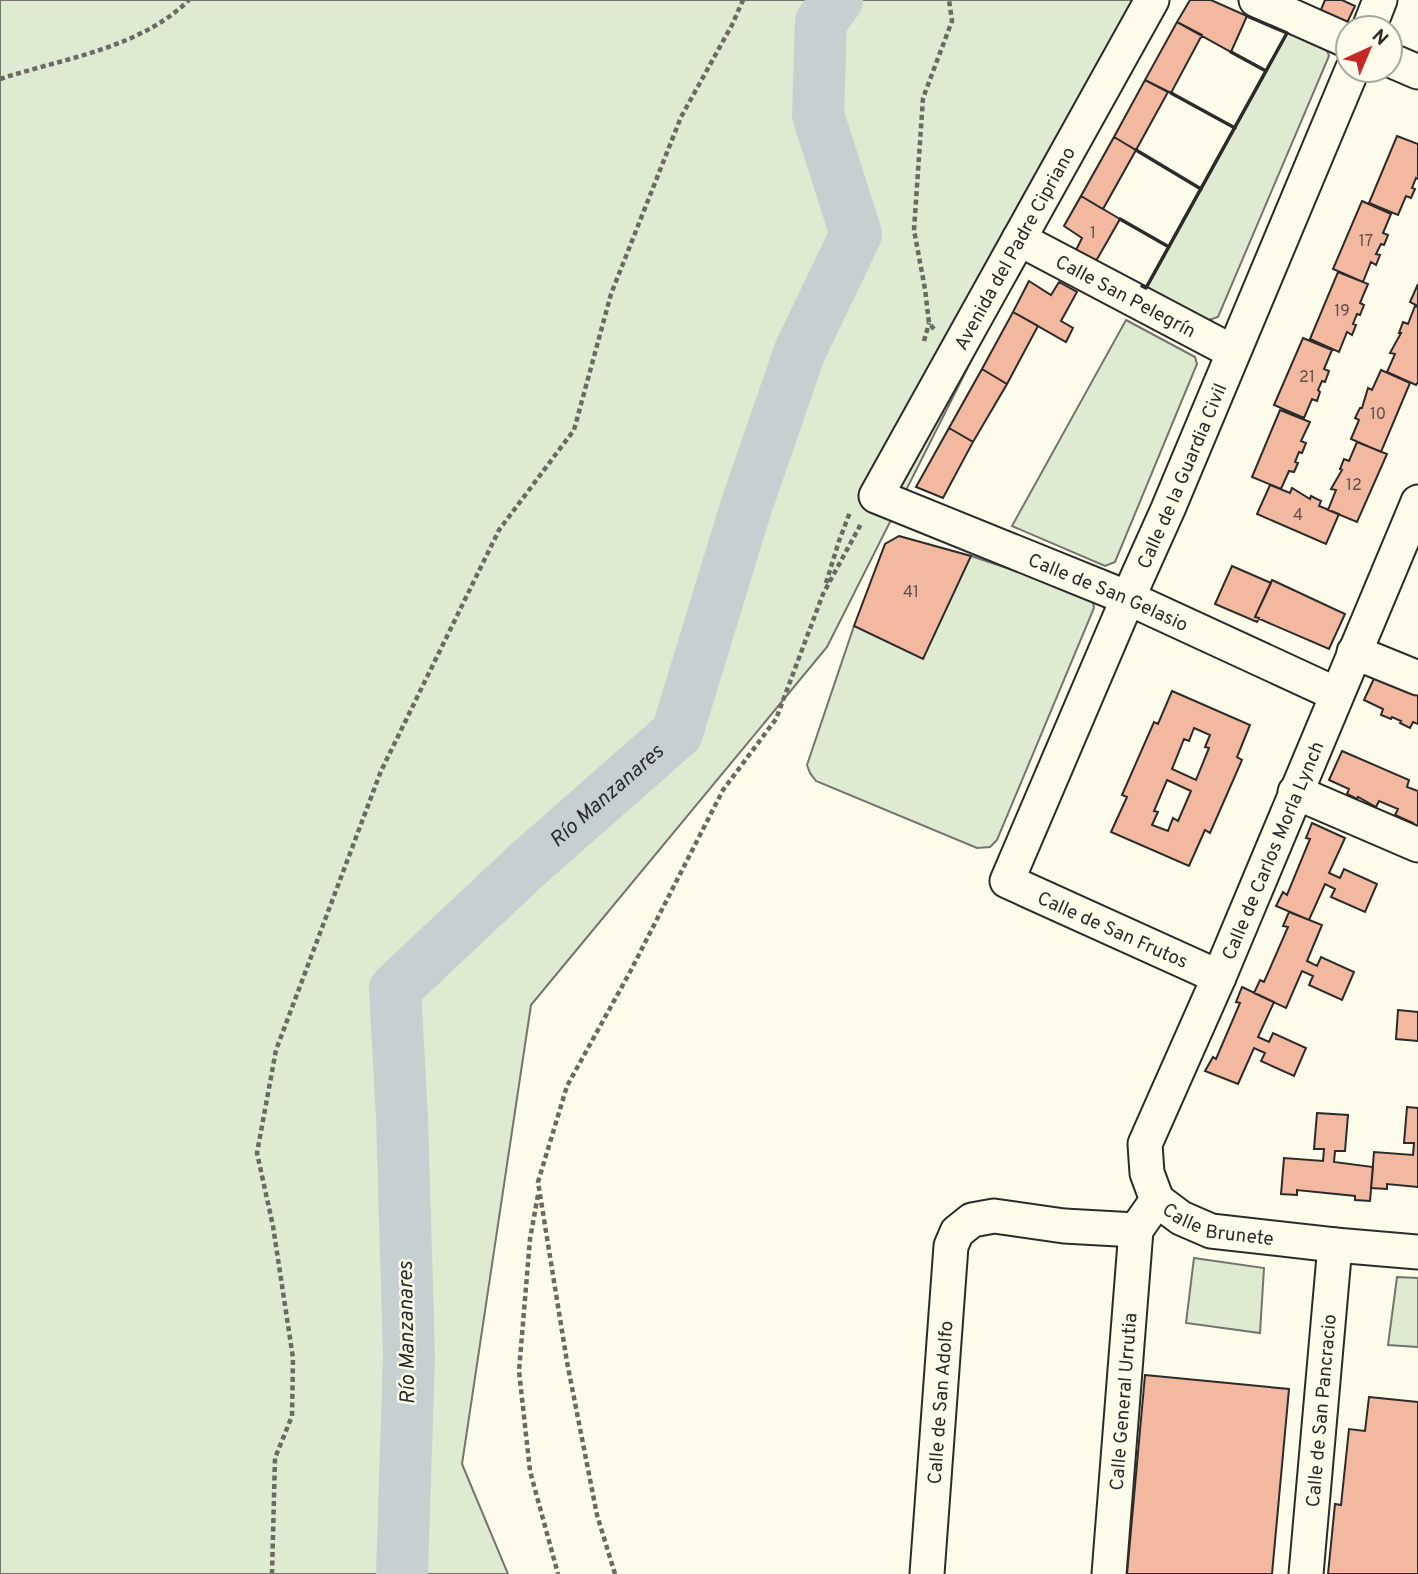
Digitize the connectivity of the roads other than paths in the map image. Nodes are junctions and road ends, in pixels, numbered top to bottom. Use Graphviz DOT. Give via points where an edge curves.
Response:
graph roads {
  1 [pos="1152,0"];
  2 [pos="1256,0"];
  3 [pos="1334,35"];
  4 [pos="1346,84"];
  5 [pos="1019,239"];
  6 [pos="1233,352"];
  7 [pos="876,496"];
  8 [pos="1418,502"];
  9 [pos="1128,598"];
  10 [pos="1354,652"];
  11 [pos="1418,678"];
  12 [pos="1336,694"];
  13 [pos="1296,792"];
  14 [pos="1418,845"];
  15 [pos="1007,881"];
  16 [pos="1219,976"];
  17 [pos="1157,1200"];
  18 [pos="1136,1230"];
  19 [pos="1335,1245"];
  20 [pos="1418,1252"];
  21 [pos="927,1574"];
  22 [pos="1109,1574"];
  23 [pos="1306,1574"];
  1 -- 5 [label="street, Avenida del Padre Cipriano"];
  2 -- 3 [label="street"];
  4 -- 6 [label="street, Calle de la Guardia Civil"];
  5 -- 6 [label="street, Calle San Pelegrín"];
  5 -- 7 [label="street, Avenida del Padre Cipriano"];
  6 -- 9 [label="street, Calle de la Guardia Civil"];
  7 -- 9 [label="street, Calle de San Gelasio"];
  8 -- 10 [label="street, Calle de Carlos Morla Lynch"];
  9 -- 12 [label="street, Calle de San Gelasio"];
  9 -- 15 [label="street, Calle de la Guardia Civil"];
  10 -- 11 [label="street"];
  10 -- 12 [label="street, Calle de Carlos Morla Lynch"];
  12 -- 13 [label="street, Calle de Carlos Morla Lynch"];
  13 -- 14 [label="street"];
  13 -- 16 [label="street, Calle de Carlos Morla Lynch"];
  15 -- 16 [label="street, Calle de San Frutos"];
  16 -- 17 [label="street, Calle de Carlos Morla Lynch" via="1145,1144 1147,1173"];
  17 -- 18 [label="street, Calle Brunete"];
  17 -- 19 [label="street, Calle Brunete" via="1181,1218 1211,1231"];
  18 -- 21 [label="street, Calle de San Adolfo" via="994,1216 972,1220 957,1232 951,1246"];
  18 -- 22 [label="street, Calle General Urrutia"];
  19 -- 20 [label="street, Calle Brunete"];
  19 -- 23 [label="street, Calle de San Pancracio"];
}
